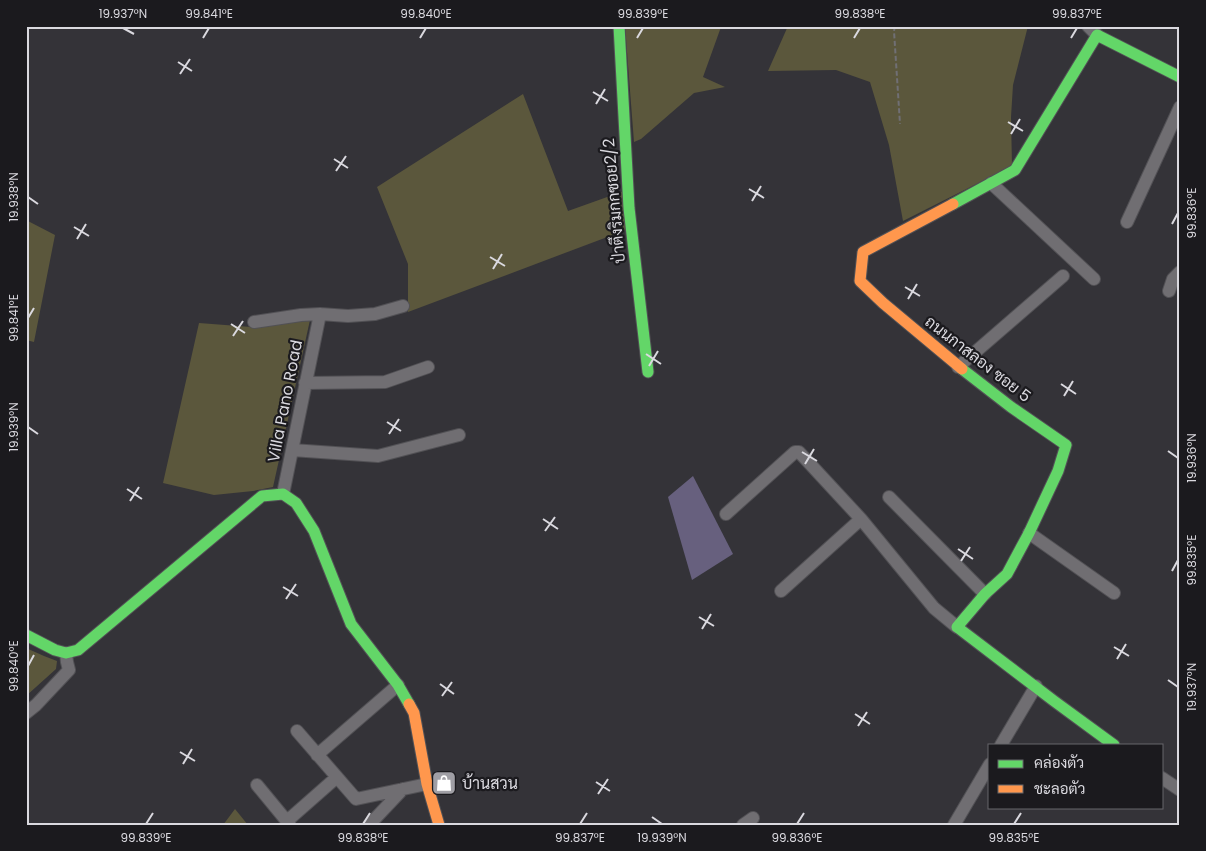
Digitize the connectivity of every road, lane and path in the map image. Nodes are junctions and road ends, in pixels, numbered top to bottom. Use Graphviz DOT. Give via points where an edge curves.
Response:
graph roads {
  1 [pos="619,26"];
  2 [pos="895,26"];
  3 [pos="1092,30"];
  4 [pos="1180,77"];
  5 [pos="1180,108"];
  6 [pos="900,124"];
  7 [pos="991,183"];
  8 [pos="1127,222"];
  9 [pos="1180,272"];
  10 [pos="1063,276"];
  11 [pos="1094,279"];
  12 [pos="1168,291"];
  13 [pos="403,306"];
  14 [pos="320,314"];
  15 [pos="254,322"];
  16 [pos="428,367"];
  17 [pos="958,367"];
  18 [pos="648,372"];
  19 [pos="305,383"];
  20 [pos="459,435"];
  21 [pos="292,450"];
  22 [pos="283,494"];
  23 [pos="889,497"];
  24 [pos="726,514"];
  25 [pos="861,519"];
  26 [pos="1029,533"];
  27 [pos="782,591"];
  28 [pos="1114,593"];
  29 [pos="984,594"];
  30 [pos="957,627"];
  31 [pos="26,635"];
  32 [pos="66,653"];
  33 [pos="398,685"];
  34 [pos="1036,686"];
  35 [pos="26,713"];
  36 [pos="297,732"];
  37 [pos="1002,744"];
  38 [pos="1113,744"];
  39 [pos="317,755"];
  40 [pos="988,767"];
  41 [pos="337,777"];
  42 [pos="1164,779"];
  43 [pos="427,784"];
  44 [pos="257,785"];
  45 [pos="403,789"];
  46 [pos="1180,790"];
  47 [pos="288,823"];
  48 [pos="369,825"];
  49 [pos="439,825"];
  50 [pos="954,825"];
  1 -- 18 [label="street, ป่าตึงริมกกซอย2/2" via="629,208"];
  2 -- 6 [label="path"];
  3 -- 4 [label="street, ถนนกาสลอง ซอย 5"];
  3 -- 7 [label="street, ถนนกาสลอง ซอย 5" via="1015,170"];
  5 -- 8 [label="street"];
  7 -- 11 [label="street"];
  7 -- 17 [label="street, ถนนกาสลอง ซอย 5" via="863,252 860,281"];
  9 -- 12 [label="street"];
  10 -- 17 [label="street"];
  13 -- 14 [label="street" via="375,314"];
  14 -- 15 [label="street"];
  14 -- 19 [label="street, Villa Pano Road"];
  16 -- 19 [label="street" via="385,382"];
  17 -- 26 [label="street, ถนนกาสลอง ซอย 5" via="1066,445"];
  19 -- 21 [label="street, Villa Pano Road"];
  20 -- 21 [label="street" via="378,456"];
  21 -- 22 [label="street, Villa Pano Road"];
  22 -- 32 [label="street" via="262,496 78,650"];
  22 -- 33 [label="street" via="296,503 314,531 351,624"];
  23 -- 29 [label="street"];
  24 -- 25 [label="street" via="795,452 799,452"];
  25 -- 27 [label="street"];
  25 -- 30 [label="street" via="934,608"];
  26 -- 28 [label="street"];
  26 -- 29 [label="street, ถนนกาสลอง ซอย 5" via="1007,574"];
  29 -- 30 [label="street, ถนนกาสลอง ซอย 5"];
  30 -- 34 [label="street"];
  31 -- 32 [label="street"];
  32 -- 35 [label="street" via="69,670"];
  33 -- 39 [label="street"];
  33 -- 43 [label="street" via="414,713"];
  34 -- 37 [label="street"];
  34 -- 38 [label="street"];
  36 -- 39 [label="street"];
  39 -- 41 [label="street"];
  40 -- 50 [label="street"];
  41 -- 45 [label="street" via="356,800"];
  41 -- 47 [label="street"];
  42 -- 46 [label="street"];
  43 -- 45 [label="street"];
  43 -- 49 [label="street"];
  44 -- 47 [label="street"];
  45 -- 48 [label="street"];
}
